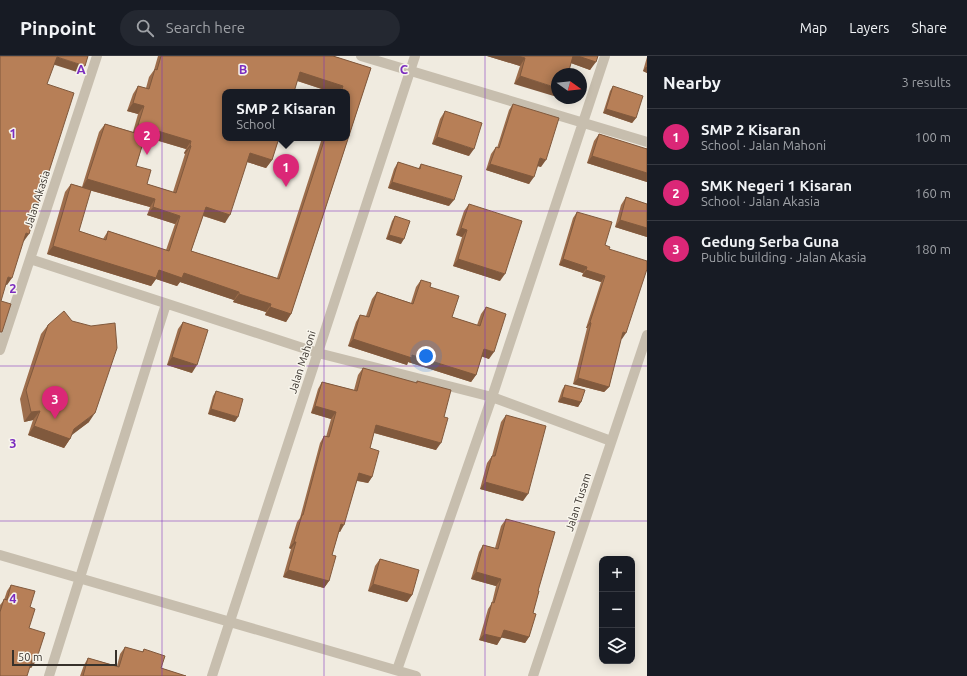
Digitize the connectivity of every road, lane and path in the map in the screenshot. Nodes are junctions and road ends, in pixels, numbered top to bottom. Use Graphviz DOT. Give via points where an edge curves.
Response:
graph roads {
  1 [pos="97,56"];
  2 [pos="361,56"];
  3 [pos="415,56"];
  4 [pos="605,56"];
  5 [pos="410,71"];
  6 [pos="583,122"];
  7 [pos="647,142"];
  8 [pos="30,260"];
  9 [pos="166,304"];
  10 [pos="647,335"];
  11 [pos="1,346"];
  12 [pos="318,353"];
  13 [pos="492,397"];
  14 [pos="611,441"];
  15 [pos="0,555"];
  16 [pos="80,578"];
  17 [pos="230,622"];
  18 [pos="397,670"];
  19 [pos="49,676"];
  20 [pos="212,676"];
  21 [pos="416,676"];
  22 [pos="533,676"];
  1 -- 8 [label="street, Jalan Akasia"];
  2 -- 5 [label="street"];
  3 -- 5 [label="street, Jalan Mahoni"];
  4 -- 6 [label="street"];
  5 -- 6 [label="street"];
  5 -- 12 [label="street, Jalan Mahoni"];
  6 -- 7 [label="street"];
  6 -- 13 [label="street"];
  8 -- 9 [label="street"];
  8 -- 11 [label="street, Jalan Akasia"];
  9 -- 12 [label="street"];
  9 -- 16 [label="street"];
  10 -- 14 [label="street, Jalan Tusam"];
  12 -- 13 [label="street"];
  12 -- 17 [label="street, Jalan Mahoni"];
  13 -- 14 [label="street"];
  13 -- 18 [label="street"];
  14 -- 22 [label="street, Jalan Tusam"];
  15 -- 16 [label="street"];
  16 -- 17 [label="street"];
  16 -- 19 [label="street"];
  17 -- 18 [label="street"];
  17 -- 20 [label="street, Jalan Mahoni"];
  18 -- 21 [label="street"];
}
